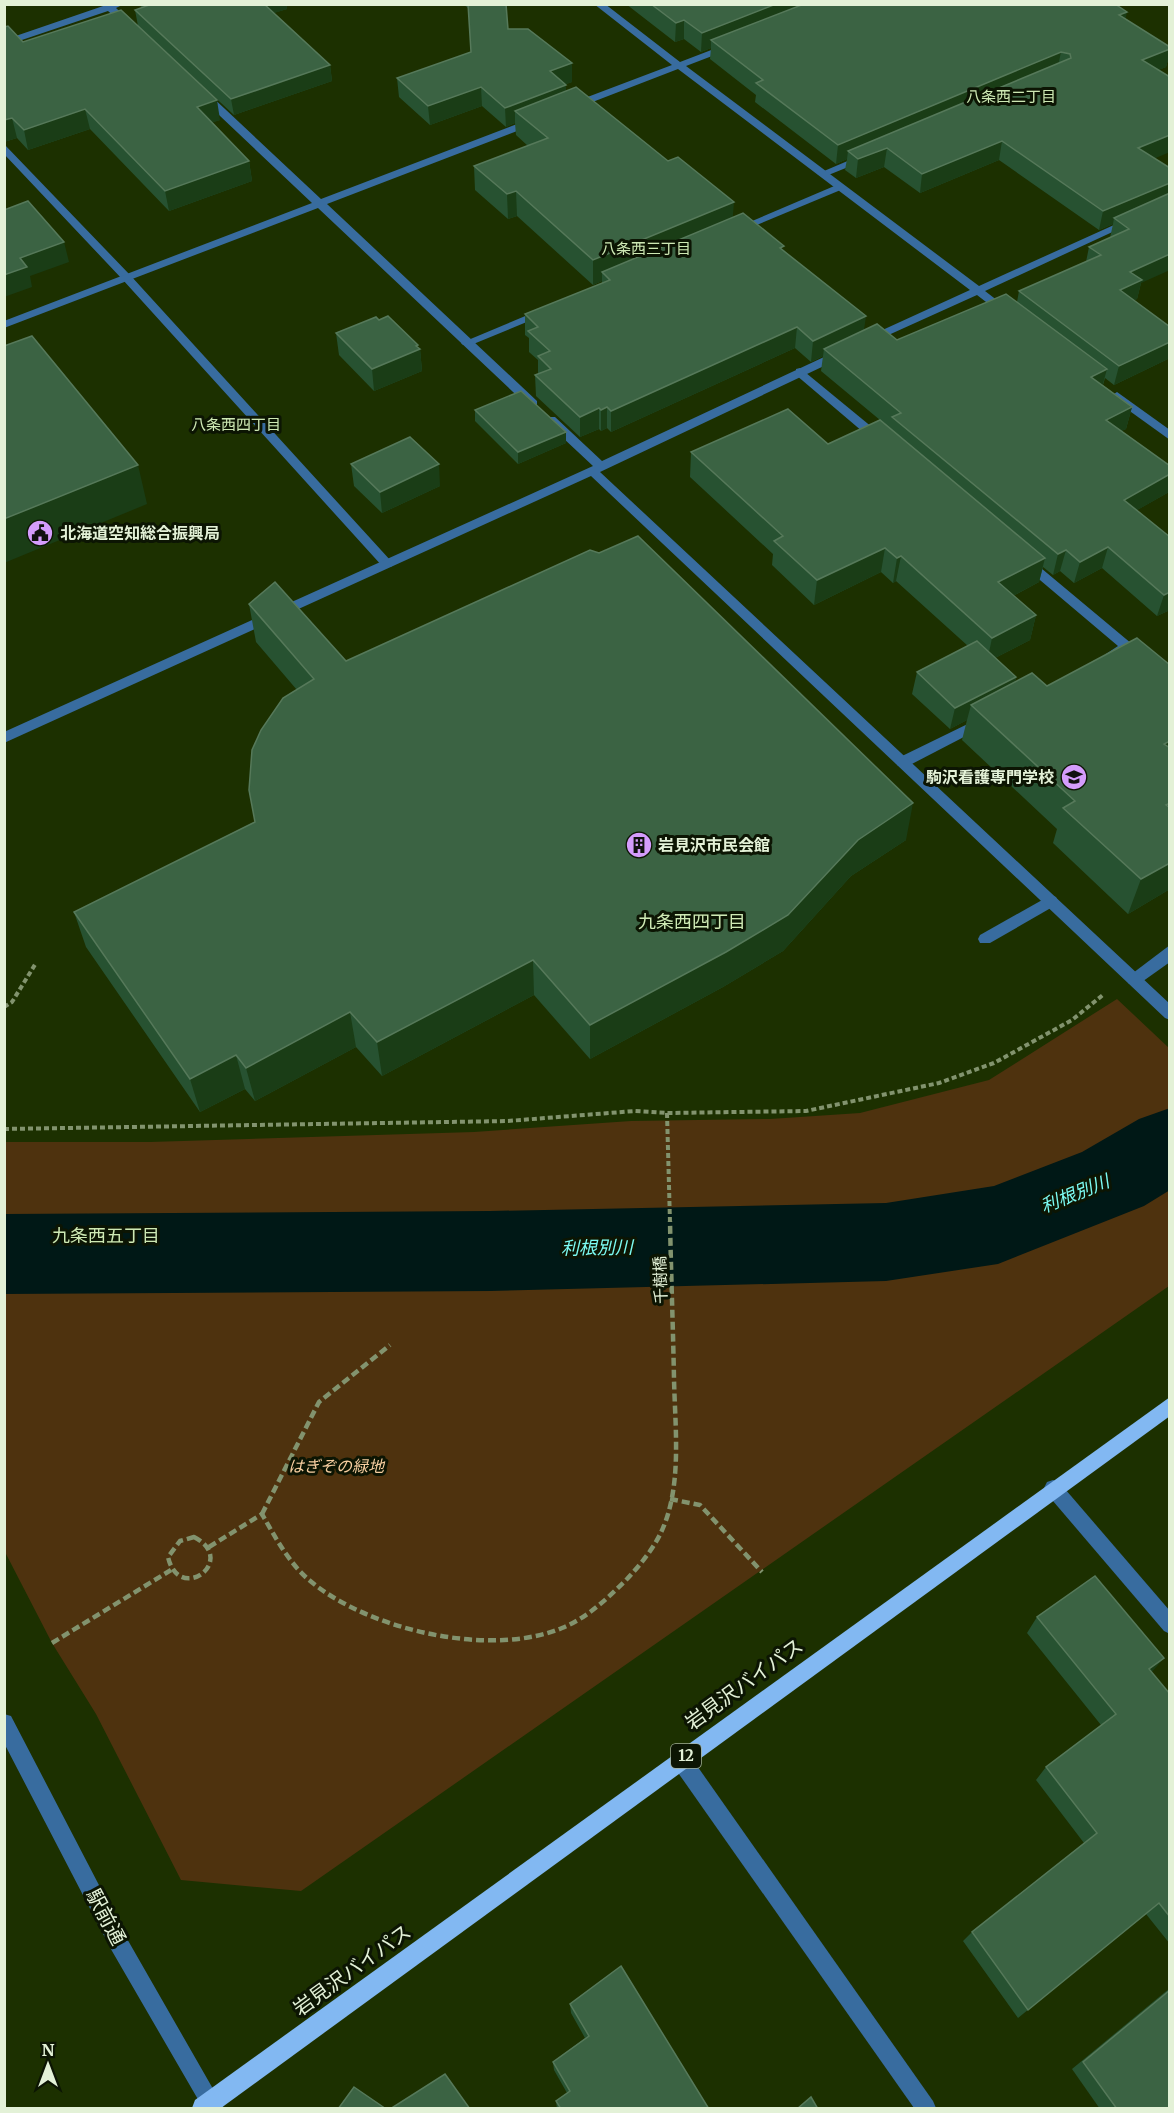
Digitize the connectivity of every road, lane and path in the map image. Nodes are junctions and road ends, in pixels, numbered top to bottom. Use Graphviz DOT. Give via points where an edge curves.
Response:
graph roads {
  1 [pos="598,4"];
  2 [pos="112,6"];
  3 [pos="134,30"];
  4 [pos="743,41"];
  5 [pos="4,43"];
  6 [pos="678,66"];
  7 [pos="193,85"];
  8 [pos="566,109"];
  9 [pos="544,117"];
  10 [pos="4,147"];
  11 [pos="877,152"];
  12 [pos="822,174"];
  13 [pos="839,187"];
  14 [pos="320,203"];
  15 [pos="1137,218"];
  16 [pos="730,233"];
  17 [pos="128,278"];
  18 [pos="977,291"];
  19 [pos="555,306"];
  20 [pos="1014,318"];
  21 [pos="4,325"];
  22 [pos="467,343"];
  23 [pos="800,372"];
  24 [pos="1105,388"];
  25 [pos="1170,436"];
  26 [pos="891,448"];
  27 [pos="596,469"];
  28 [pos="1018,555"];
  29 [pos="387,564"];
  30 [pos="1095,663"];
  31 [pos="989,718"];
  32 [pos="4,738"];
  33 [pos="903,762"];
  34 [pos="1050,902"];
  35 [pos="985,939"];
  36 [pos="1170,951"];
  37 [pos="36,963"];
  38 [pos="1131,977"];
  39 [pos="4,1007"];
  40 [pos="1170,1014"];
  41 [pos="667,1113"];
  42 [pos="4,1129"];
  43 [pos="390,1345"];
  44 [pos="1170,1405"];
  45 [pos="1053,1488"];
  46 [pos="670,1499"];
  47 [pos="262,1514"];
  48 [pos="210,1547"];
  49 [pos="171,1570"];
  50 [pos="762,1572"];
  51 [pos="1170,1624"];
  52 [pos="52,1643"];
  53 [pos="4,1723"];
  54 [pos="681,1760"];
  55 [pos="210,2106"];
  56 [pos="926,2109"];
  1 -- 6 [label="street"];
  2 -- 3 [label="street"];
  2 -- 5 [label="street"];
  4 -- 6 [label="street"];
  6 -- 8 [label="street"];
  6 -- 12 [label="street"];
  7 -- 14 [label="street"];
  9 -- 14 [label="street"];
  10 -- 17 [label="street"];
  11 -- 12 [label="street"];
  12 -- 13 [label="street"];
  13 -- 16 [label="street"];
  13 -- 18 [label="street"];
  14 -- 17 [label="street"];
  14 -- 22 [label="street"];
  15 -- 18 [label="street"];
  17 -- 21 [label="street"];
  17 -- 29 [label="street"];
  18 -- 20 [label="street"];
  18 -- 23 [label="street"];
  19 -- 22 [label="street"];
  22 -- 27 [label="street"];
  23 -- 26 [label="street"];
  23 -- 27 [label="street"];
  24 -- 25 [label="street"];
  27 -- 29 [label="street"];
  27 -- 33 [label="street"];
  28 -- 30 [label="street" via="1127,647"];
  29 -- 32 [label="street"];
  31 -- 33 [label="street"];
  33 -- 34 [label="street"];
  34 -- 35 [label="street"];
  34 -- 38 [label="street"];
  36 -- 38 [label="street"];
  37 -- 39 [label="path" via="12,1002"];
  38 -- 40 [label="street"];
  38 -- 41 [label="path" via="1072,1020 994,1063 939,1083 806,1111"];
  41 -- 42 [label="path" via="635,1111 508,1121 301,1126"];
  41 -- 46 [label="path, 千樹橋" via="676,1446"];
  43 -- 47 [label="path" via="319,1402"];
  44 -- 45 [label="highway, 岩見沢バイパス / 12"];
  45 -- 51 [label="street"];
  45 -- 54 [label="highway, 岩見沢バイパス / 12"];
  46 -- 47 [label="path, 千樹橋" via="661,1534 608,1598 564,1628 522,1639 464,1638 399,1628 349,1604 309,1580"];
  46 -- 50 [label="path" via="700,1505"];
  47 -- 48 [label="path"];
  48 -- 49 [label="path" via="211,1561 203,1574 188,1579"];
  48 -- 49 [label="path" via="194,1537 180,1541 168,1557"];
  49 -- 52 [label="path"];
  53 -- 55 [label="street, 駅前通"];
  54 -- 55 [label="highway, 岩見沢バイパス / 12"];
  54 -- 56 [label="street"];
}
